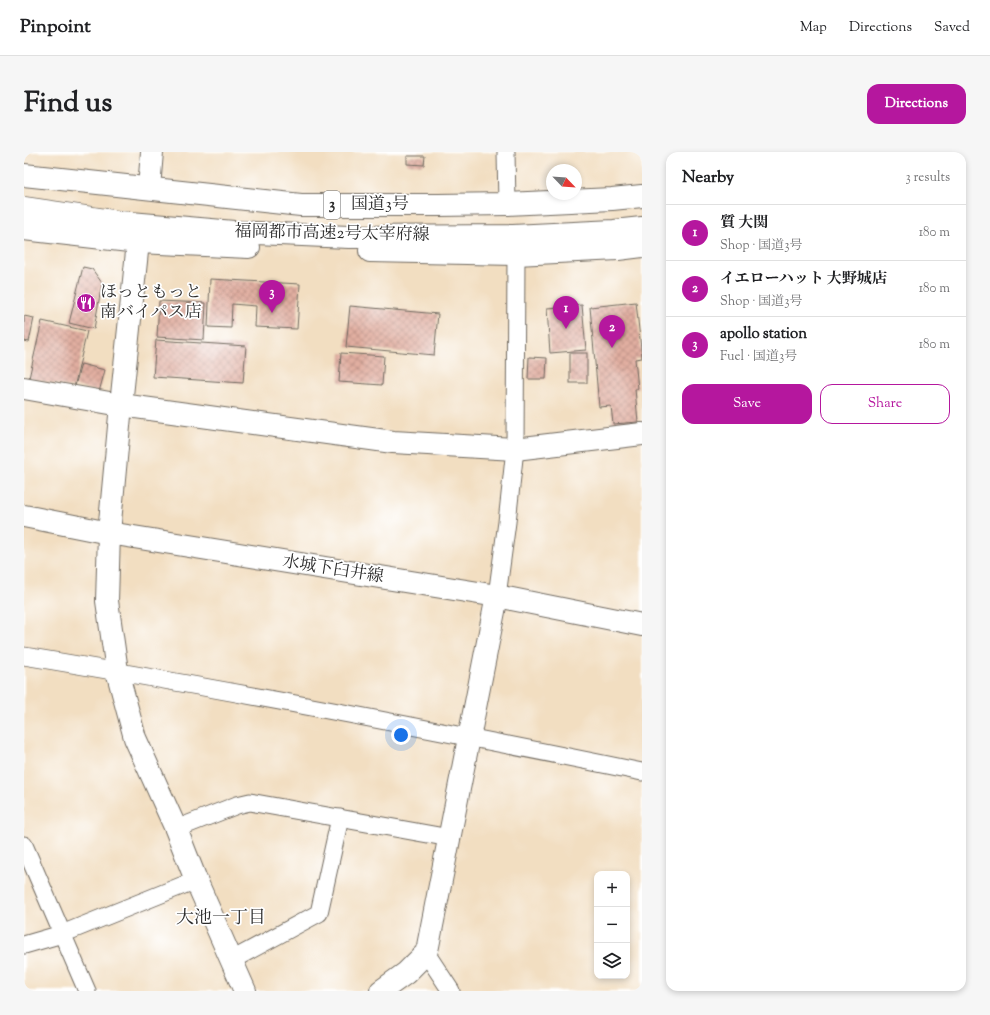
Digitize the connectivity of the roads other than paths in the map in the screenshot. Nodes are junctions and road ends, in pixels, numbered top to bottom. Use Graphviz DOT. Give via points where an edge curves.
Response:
graph roads {
  1 [pos="152,152"];
  2 [pos="506,152"];
  3 [pos="24,175"];
  4 [pos="24,186"];
  5 [pos="149,188"];
  6 [pos="642,196"];
  7 [pos="507,204"];
  8 [pos="24,208"];
  9 [pos="642,208"];
  10 [pos="642,228"];
  11 [pos="24,229"];
  12 [pos="138,242"];
  13 [pos="642,246"];
  14 [pos="516,254"];
  15 [pos="24,388"];
  16 [pos="121,405"];
  17 [pos="642,434"];
  18 [pos="515,450"];
  19 [pos="24,516"];
  20 [pos="109,533"];
  21 [pos="497,596"];
  22 [pos="642,625"];
  23 [pos="24,656"];
  24 [pos="117,671"];
  25 [pos="470,737"];
  26 [pos="642,772"];
  27 [pos="340,818"];
  28 [pos="176,829"];
  29 [pos="450,838"];
  30 [pos="24,845"];
  31 [pos="196,880"];
  32 [pos="62,934"];
  33 [pos="24,946"];
  34 [pos="426,953"];
  35 [pos="232,960"];
  36 [pos="87,991"];
  37 [pos="245,991"];
  38 [pos="381,991"];
  39 [pos="451,991"];
  1 -- 5 [label="main road"];
  2 -- 7 [label="street"];
  3 -- 5 [label="main road, 国道3号 / 3"];
  4 -- 9 [label="main road, 福岡都市高速2号太宰府線" via="121,200 236,210 351,214 515,214"];
  5 -- 7 [label="main road, 国道3号 / 3" via="301,205"];
  6 -- 7 [label="main road, 国道3号 / 3"];
  8 -- 10 [label="main road, 福岡都市高速2号太宰府線" via="119,222 234,232 349,237 513,236"];
  11 -- 12 [label="main road"];
  12 -- 14 [label="main road" via="295,249"];
  12 -- 16 [label="main road"];
  13 -- 14 [label="main road"];
  14 -- 18 [label="street"];
  15 -- 16 [label="main road"];
  16 -- 18 [label="main road" via="392,442"];
  16 -- 20 [label="main road"];
  17 -- 18 [label="main road"];
  18 -- 21 [label="street"];
  19 -- 20 [label="main road, 水城下臼井線"];
  20 -- 21 [label="main road, 水城下臼井線"];
  20 -- 24 [label="main road" via="107,601"];
  21 -- 22 [label="main road, 水城下臼井線"];
  21 -- 25 [label="main road"];
  23 -- 24 [label="street"];
  24 -- 25 [label="street"];
  24 -- 28 [label="main road" via="135,738"];
  25 -- 26 [label="street"];
  25 -- 29 [label="main road"];
  27 -- 28 [label="street" via="250,802"];
  27 -- 29 [label="street"];
  27 -- 35 [label="street" via="319,913"];
  28 -- 31 [label="main road"];
  29 -- 34 [label="main road"];
  30 -- 32 [label="street"];
  31 -- 32 [label="street"];
  31 -- 35 [label="main road"];
  32 -- 33 [label="street"];
  32 -- 36 [label="street"];
  34 -- 38 [label="main road" via="406,973"];
  34 -- 39 [label="street"];
  35 -- 37 [label="main road"];
}
